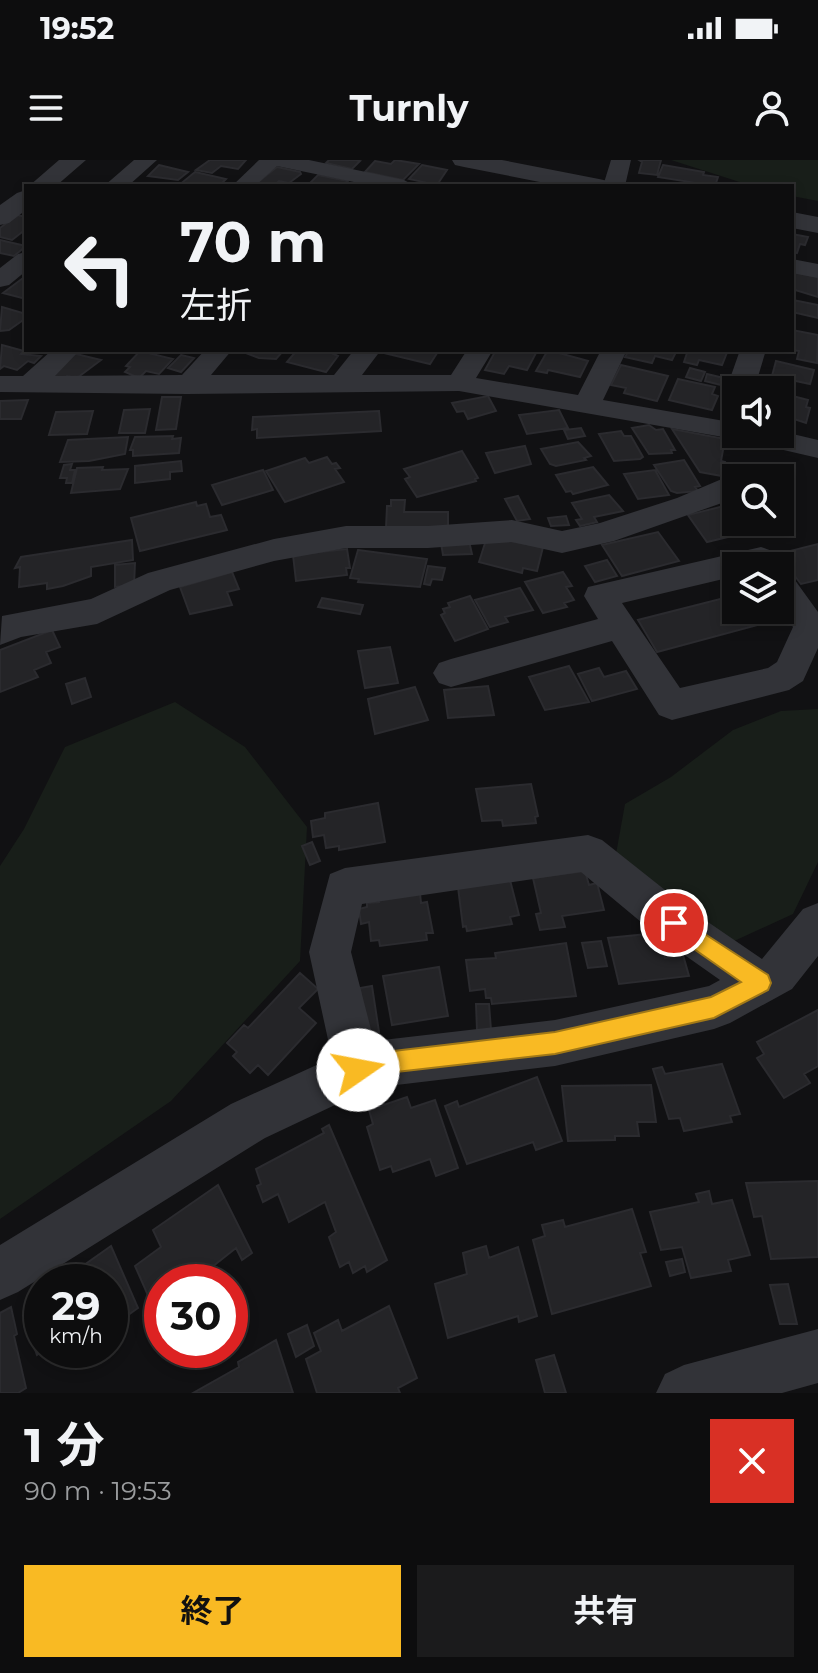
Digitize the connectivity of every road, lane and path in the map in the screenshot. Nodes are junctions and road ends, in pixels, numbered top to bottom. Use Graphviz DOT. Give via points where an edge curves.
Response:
graph roads {
  1 [pos="74,160"];
  2 [pos="147,160"];
  3 [pos="271,160"];
  4 [pos="278,160"];
  5 [pos="464,160"];
  6 [pos="621,160"];
  7 [pos="369,183"];
  8 [pos="44,184"];
  9 [pos="117,184"];
  10 [pos="245,184"];
  11 [pos="585,184"];
  12 [pos="615,184"];
  13 [pos="24,199"];
  14 [pos="0,217"];
  15 [pos="794,220"];
  16 [pos="818,225"];
  17 [pos="24,261"];
  18 [pos="794,266"];
  19 [pos="818,271"];
  20 [pos="0,280"];
  21 [pos="65,352"];
  22 [pos="217,352"];
  23 [pos="366,352"];
  24 [pos="479,352"];
  25 [pos="613,352"];
  26 [pos="752,352"];
  27 [pos="745,376"];
  28 [pos="342,383"];
  29 [pos="459,383"];
  30 [pos="0,384"];
  31 [pos="29,385"];
  32 [pos="187,386"];
  33 [pos="587,405"];
  34 [pos="722,429"];
  35 [pos="794,444"];
  36 [pos="818,449"];
  37 [pos="722,492"];
  38 [pos="722,568"];
  39 [pos="794,601"];
  40 [pos="814,625"];
  41 [pos="620,626"];
  42 [pos="0,632"];
  43 [pos="451,673"];
  44 [pos="818,923"];
  45 [pos="760,983"];
  46 [pos="358,1070"];
  47 [pos="0,1274"];
  48 [pos="818,1356"];
  49 [pos="684,1393"];
  1 -- 8 [label="street"];
  2 -- 9 [label="street"];
  3 -- 10 [label="street"];
  4 -- 7 [label="street"];
  5 -- 11 [label="street"];
  6 -- 12 [label="street"];
  13 -- 14 [label="street"];
  15 -- 16 [label="street"];
  17 -- 20 [label="street"];
  18 -- 19 [label="street"];
  21 -- 31 [label="street"];
  22 -- 32 [label="street"];
  23 -- 28 [label="street"];
  24 -- 29 [label="street"];
  25 -- 33 [label="street"];
  26 -- 27 [label="street"];
  28 -- 29 [label="street"];
  28 -- 32 [label="street"];
  29 -- 33 [label="street"];
  30 -- 31 [label="street"];
  31 -- 32 [label="street"];
  33 -- 34 [label="street"];
  35 -- 36 [label="street"];
  37 -- 42 [label="street" via="562,542 512,531 346,537 274,550 160,581 97,611"];
  38 -- 41 [label="street" via="600,596"];
  39 -- 40 [label="street"];
  40 -- 41 [label="street" via="791,671 777,680 672,705"];
  41 -- 43 [label="street"];
  44 -- 45 [label="street" via="777,974"];
  45 -- 46 [label="street" via="714,1007 555,1043"];
  45 -- 46 [label="street" via="588,853 345,887 330,952"];
  46 -- 47 [label="street" via="248,1121"];
  48 -- 49 [label="street"];
}
